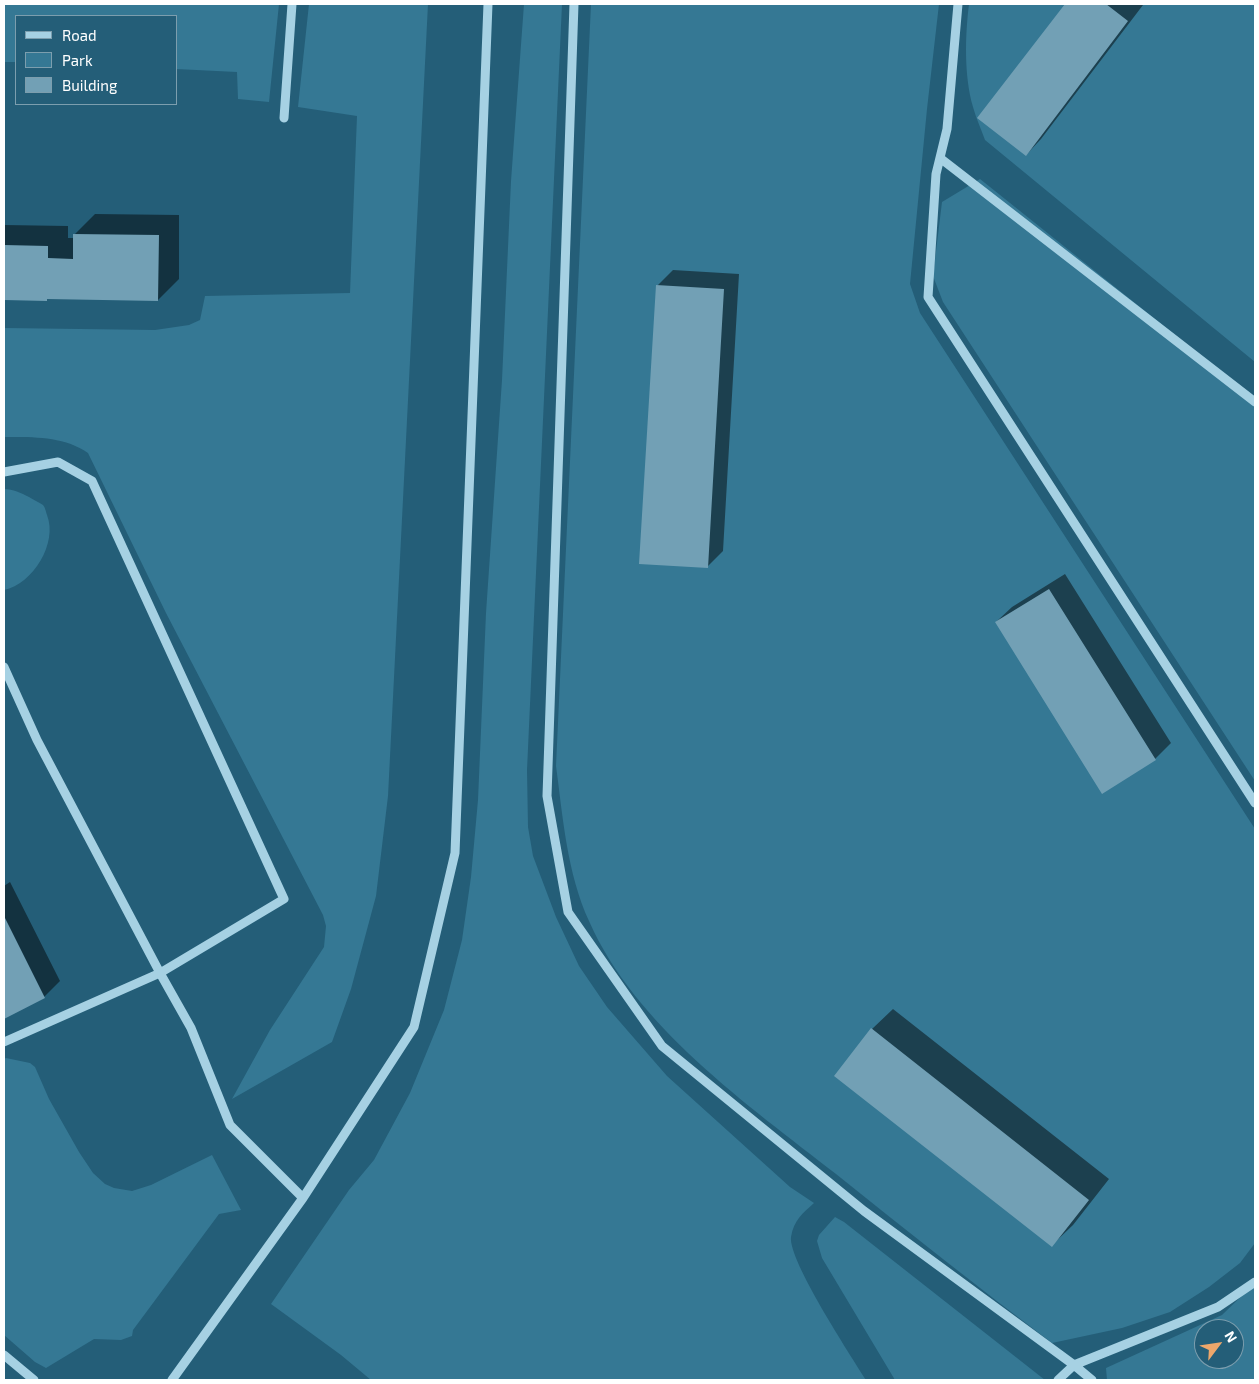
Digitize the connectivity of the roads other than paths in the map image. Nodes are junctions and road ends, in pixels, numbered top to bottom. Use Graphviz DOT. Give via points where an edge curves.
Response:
graph roads {
  1 [pos="292,4"];
  2 [pos="488,4"];
  3 [pos="574,4"];
  4 [pos="958,4"];
  5 [pos="284,118"];
  6 [pos="940,158"];
  7 [pos="1255,402"];
  8 [pos="4,472"];
  9 [pos="4,667"];
  10 [pos="1255,803"];
  11 [pos="160,973"];
  12 [pos="4,1042"];
  13 [pos="303,1198"];
  14 [pos="1255,1282"];
  15 [pos="4,1355"];
  16 [pos="1074,1364"];
  17 [pos="34,1380"];
  18 [pos="172,1380"];
  19 [pos="1058,1380"];
  20 [pos="1092,1380"];
  1 -- 5 [label="lane"];
  2 -- 13 [label="lane" via="455,853 414,1027"];
  3 -- 16 [label="lane" via="547,796 568,912 662,1046 864,1211"];
  4 -- 6 [label="lane" via="947,128"];
  6 -- 7 [label="lane"];
  6 -- 10 [label="lane" via="936,174 928,297"];
  8 -- 11 [label="lane" via="58,462 92,481 284,899"];
  9 -- 11 [label="lane" via="37,740"];
  11 -- 12 [label="lane"];
  11 -- 13 [label="lane" via="191,1028 230,1126"];
  13 -- 18 [label="lane"];
  14 -- 16 [label="lane" via="1218,1307"];
  15 -- 17 [label="lane"];
  16 -- 19 [label="lane"];
  16 -- 20 [label="lane"];
}
